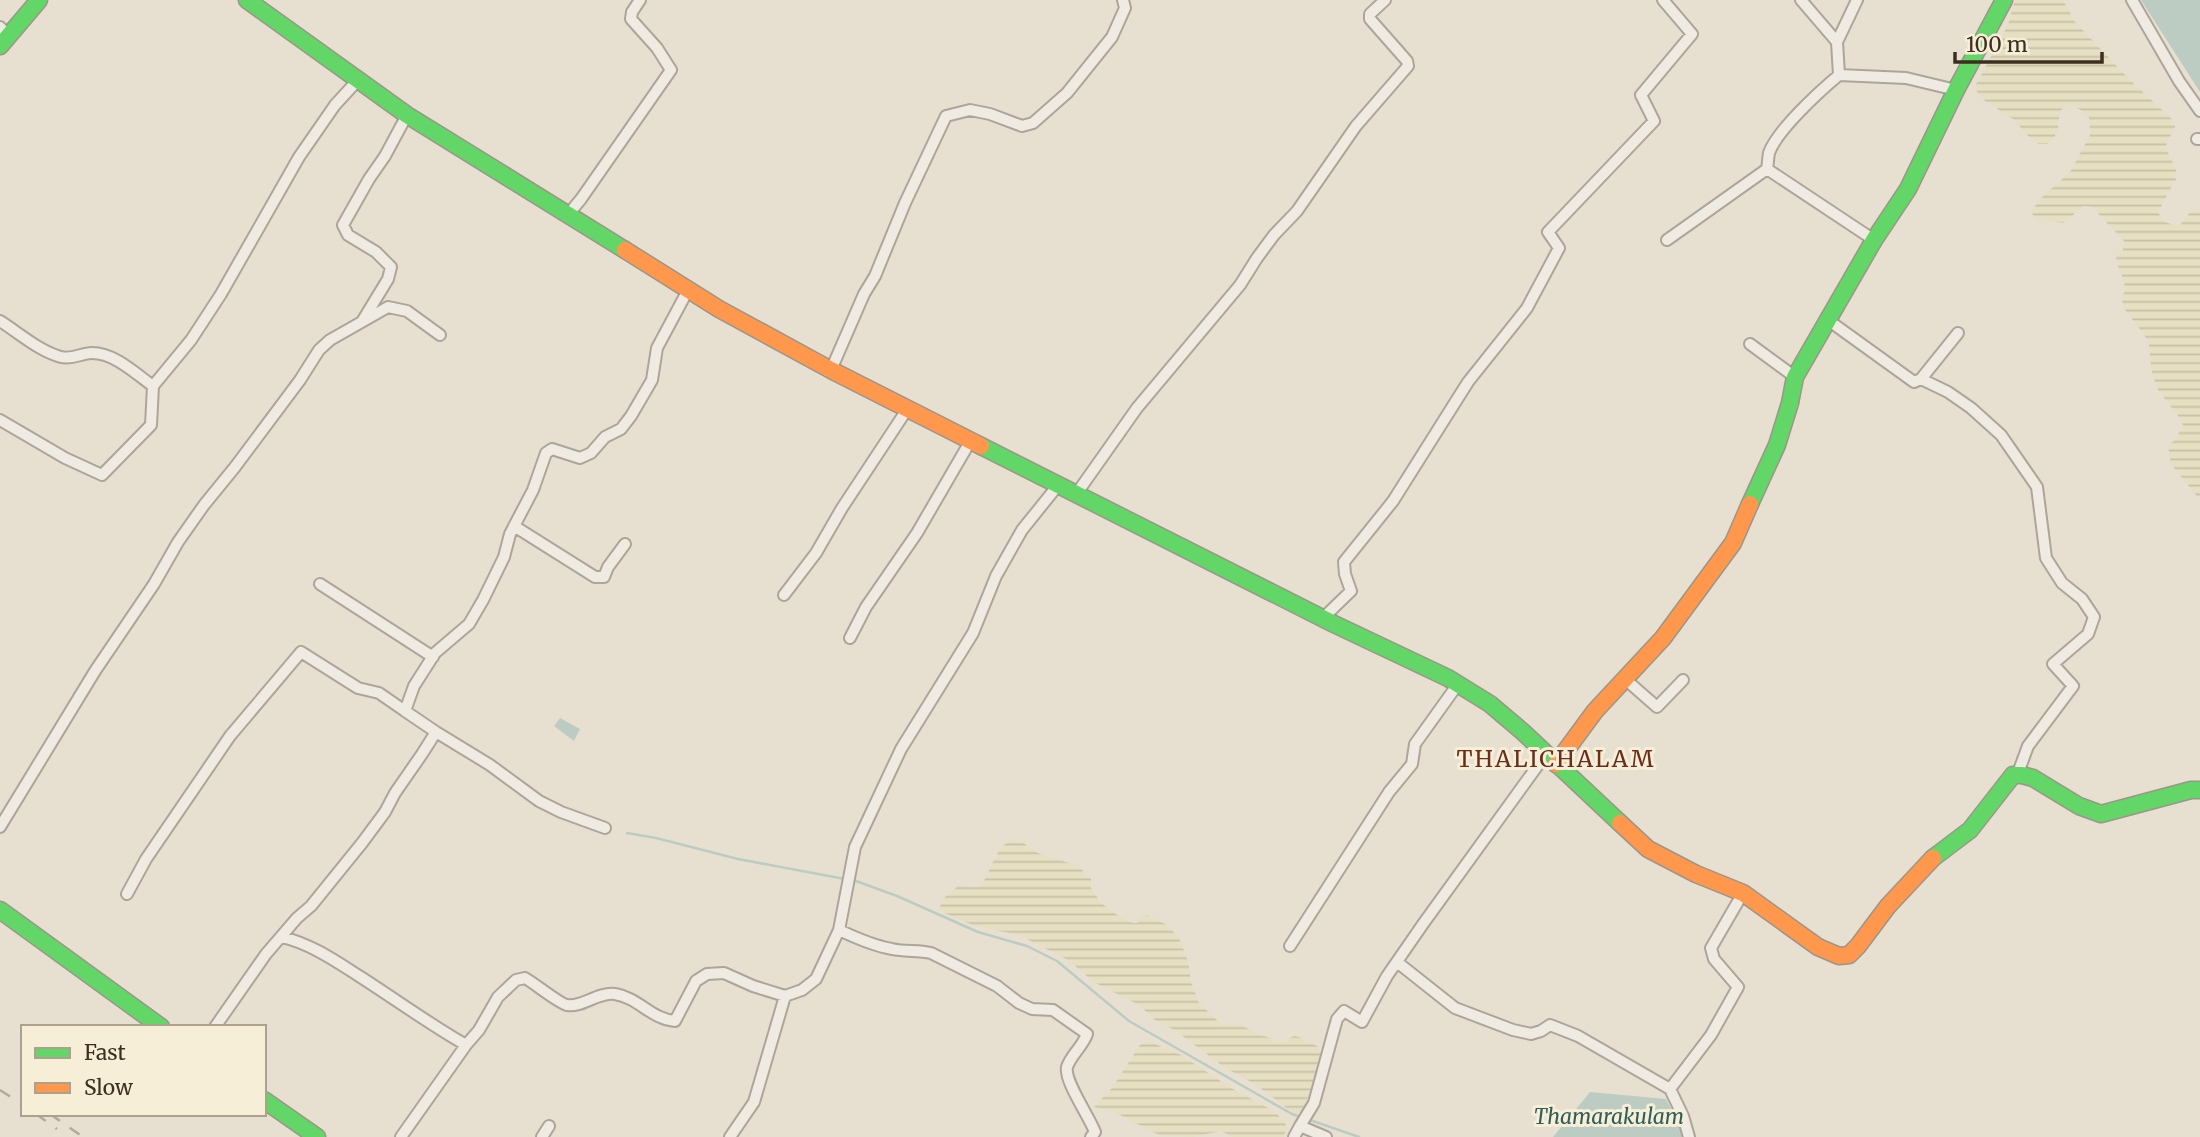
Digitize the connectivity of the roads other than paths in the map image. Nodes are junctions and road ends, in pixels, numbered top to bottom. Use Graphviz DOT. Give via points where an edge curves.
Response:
graph roads {
  1 [pos="38,0"];
  2 [pos="247,0"];
  3 [pos="640,0"];
  4 [pos="1123,0"];
  5 [pos="1385,0"];
  6 [pos="1662,0"];
  7 [pos="1801,0"];
  8 [pos="1857,0"];
  9 [pos="2004,0"];
  10 [pos="2132,0"];
  11 [pos="3,36"];
  12 [pos="1837,42"];
  13 [pos="1839,75"];
  14 [pos="358,80"];
  15 [pos="1956,90"];
  16 [pos="2200,111"];
  17 [pos="407,116"];
  18 [pos="1768,169"];
  19 [pos="567,216"];
  20 [pos="1667,240"];
  21 [pos="1874,240"];
  22 [pos="688,290"];
  23 [pos="1828,320"];
  24 [pos="0,321"];
  25 [pos="361,324"];
  26 [pos="1958,333"];
  27 [pos="440,335"];
  28 [pos="1750,344"];
  29 [pos="831,370"];
  30 [pos="1795,377"];
  31 [pos="1921,379"];
  32 [pos="153,386"];
  33 [pos="908,408"];
  34 [pos="0,421"];
  35 [pos="971,440"];
  36 [pos="1059,484"];
  37 [pos="1077,493"];
  38 [pos="514,526"];
  39 [pos="625,544"];
  40 [pos="320,584"];
  41 [pos="784,595"];
  42 [pos="1323,618"];
  43 [pos="850,638"];
  44 [pos="433,657"];
  45 [pos="1625,679"];
  46 [pos="1683,680"];
  47 [pos="1458,684"];
  48 [pos="405,711"];
  49 [pos="436,732"];
  50 [pos="1551,759"];
  51 [pos="2018,774"];
  52 [pos="2200,790"];
  53 [pos="0,827"];
  54 [pos="605,828"];
  55 [pos="127,894"];
  56 [pos="1743,894"];
  57 [pos="0,911"];
  58 [pos="839,930"];
  59 [pos="282,937"];
  60 [pos="1290,946"];
  61 [pos="1397,962"];
  62 [pos="785,996"];
  63 [pos="158,1025"];
  64 [pos="216,1025"];
  65 [pos="466,1045"];
  66 [pos="1670,1089"];
  67 [pos="266,1101"];
  68 [pos="1303,1121"];
  69 [pos="548,1126"];
  70 [pos="317,1137"];
  71 [pos="401,1137"];
  72 [pos="542,1137"];
  73 [pos="730,1137"];
  74 [pos="1090,1137"];
  75 [pos="1294,1137"];
  76 [pos="1326,1137"];
  77 [pos="1689,1137"];
  1 -- 11 [label="main road"];
  2 -- 14 [label="main road"];
  3 -- 19 [label="street" via="631,19 671,71"];
  4 -- 29 [label="street" via="1125,8 1112,37 1067,93 1033,123 1022,126 970,110 946,116"];
  5 -- 37 [label="street" via="1370,19 1408,66 1356,126 1240,285 1137,408"];
  6 -- 42 [label="street" via="1692,34 1641,95 1654,121 1548,232 1559,248 1527,308 1468,382 1394,501 1345,562 1351,591"];
  7 -- 12 [label="street"];
  8 -- 12 [label="street"];
  9 -- 15 [label="main road"];
  10 -- 16 [label="street"];
  12 -- 13 [label="street"];
  13 -- 15 [label="street" via="1906,78"];
  13 -- 18 [label="street" via="1784,131 1769,152"];
  14 -- 17 [label="main road"];
  14 -- 32 [label="street" via="299,158 191,340"];
  15 -- 21 [label="main road" via="1908,189"];
  17 -- 19 [label="main road"];
  17 -- 25 [label="street" via="342,225 348,235 391,267"];
  18 -- 20 [label="street"];
  18 -- 21 [label="street"];
  19 -- 22 [label="main road"];
  21 -- 23 [label="main road"];
  22 -- 29 [label="main road"];
  22 -- 38 [label="street" via="657,348 652,380 631,416 621,429 580,458 552,449 546,453"];
  23 -- 30 [label="main road"];
  23 -- 31 [label="street" via="1914,382"];
  24 -- 32 [label="street" via="62,357 106,354"];
  25 -- 27 [label="street" via="388,307 407,311"];
  25 -- 53 [label="street" via="320,350 204,505"];
  26 -- 31 [label="street"];
  28 -- 30 [label="street"];
  29 -- 33 [label="main road"];
  30 -- 45 [label="main road" via="1777,445 1733,543 1663,638"];
  31 -- 51 [label="street" via="1971,408 2001,435 2037,486 2046,558 2094,617 2088,634 2053,664 2073,686 2028,746"];
  32 -- 34 [label="street" via="151,425 102,475"];
  33 -- 35 [label="main road"];
  33 -- 41 [label="street"];
  35 -- 36 [label="main road"];
  35 -- 43 [label="street"];
  36 -- 37 [label="main road"];
  36 -- 58 [label="street" via="1022,530 996,576 973,633 901,748 855,847"];
  37 -- 42 [label="main road"];
  38 -- 39 [label="street" via="595,577 604,577"];
  38 -- 44 [label="street" via="504,557 469,624"];
  40 -- 44 [label="street"];
  42 -- 47 [label="main road"];
  44 -- 48 [label="street" via="414,686"];
  45 -- 46 [label="street" via="1657,707"];
  45 -- 50 [label="main road"];
  47 -- 50 [label="main road" via="1490,704"];
  47 -- 60 [label="street" via="1415,744 1412,764 1389,792"];
  48 -- 49 [label="street"];
  48 -- 55 [label="street" via="301,652 230,736"];
  49 -- 54 [label="street" via="539,801"];
  49 -- 59 [label="street" via="362,843"];
  50 -- 56 [label="main road" via="1648,849"];
  50 -- 61 [label="street"];
  51 -- 52 [label="main road" via="2059,793 2082,810 2101,814"];
  51 -- 56 [label="main road" via="2012,775 1970,830 1930,860 1849,955 1818,947"];
  56 -- 66 [label="street" via="1711,948 1714,959 1738,987 1711,1035"];
  57 -- 63 [label="main road"];
  58 -- 62 [label="street" via="816,979"];
  58 -- 74 [label="street" via="887,949 931,953 997,986 1019,1003 1053,1010 1087,1034 1067,1069 1067,1080 1095,1132"];
  59 -- 64 [label="street"];
  59 -- 65 [label="street" via="328,955"];
  61 -- 66 [label="street" via="1455,1008 1531,1034 1550,1025 1563,1029"];
  61 -- 68 [label="street" via="1362,1022 1344,1011 1337,1019 1314,1103"];
  62 -- 65 [label="street" via="724,973 707,974 696,981 674,1021 661,1020 636,1002 614,994 565,1005 525,978 498,996"];
  62 -- 73 [label="street" via="754,1102"];
  65 -- 71 [label="street"];
  66 -- 77 [label="street"];
  67 -- 70 [label="main road"];
  68 -- 75 [label="street"];
  68 -- 76 [label="street"];
  69 -- 72 [label="street"];
}
